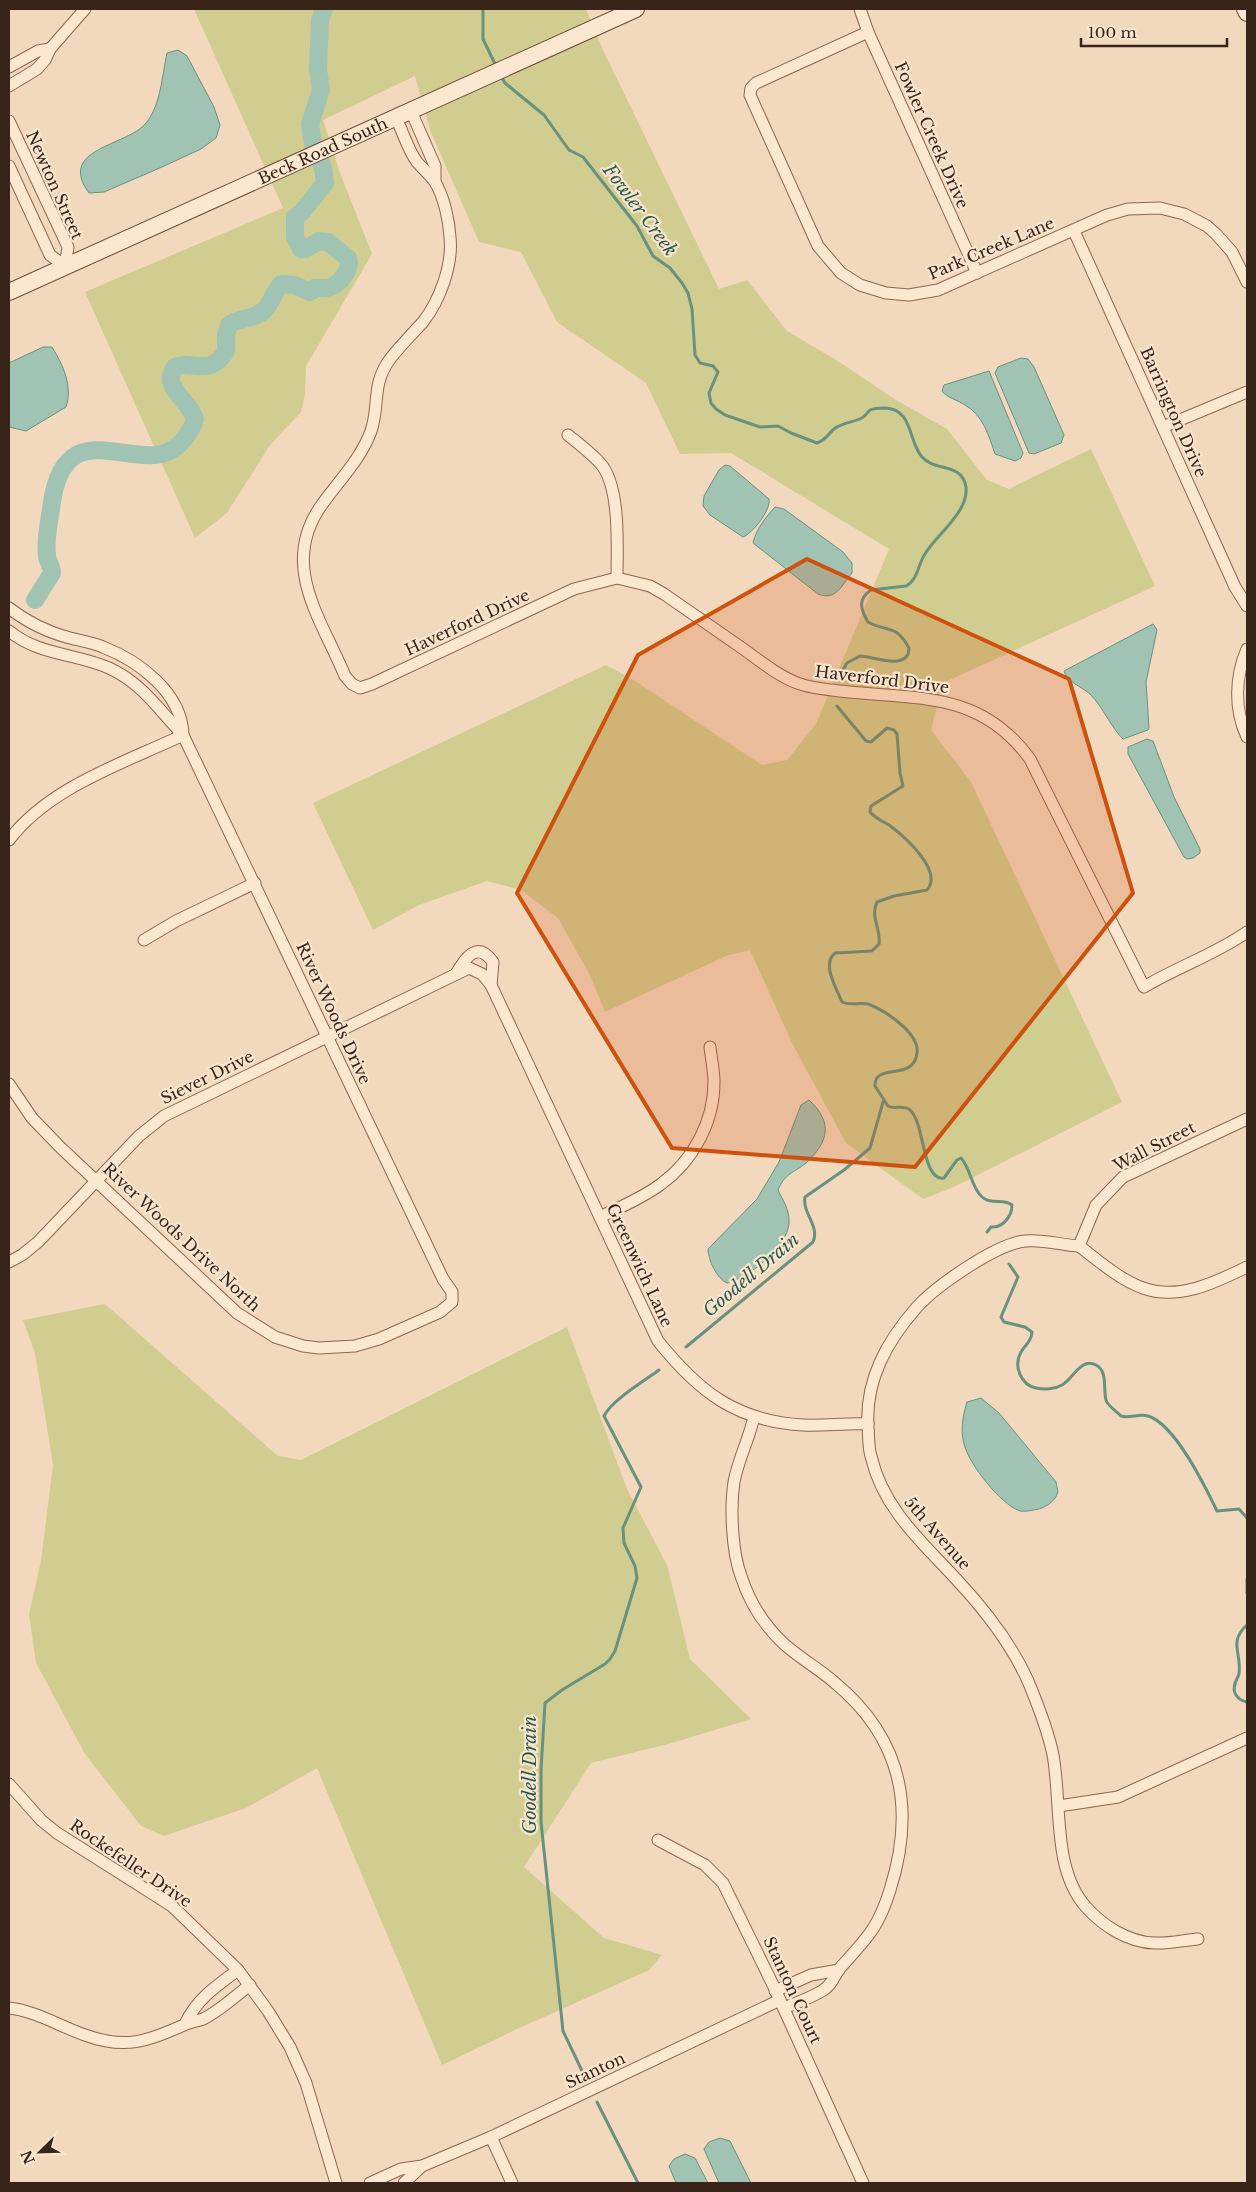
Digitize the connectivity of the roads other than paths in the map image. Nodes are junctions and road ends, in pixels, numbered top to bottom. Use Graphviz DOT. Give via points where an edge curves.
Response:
graph roads {
  1 [pos="85,9"];
  2 [pos="636,9"];
  3 [pos="860,9"];
  4 [pos="1245,9"];
  5 [pos="1247,13"];
  6 [pos="868,32"];
  7 [pos="50,49"];
  8 [pos="9,66"];
  9 [pos="9,86"];
  10 [pos="404,115"];
  11 [pos="9,121"];
  12 [pos="9,166"];
  13 [pos="435,182"];
  14 [pos="1074,231"];
  15 [pos="66,266"];
  16 [pos="977,273"];
  17 [pos="1247,282"];
  18 [pos="9,292"];
  19 [pos="1247,392"];
  20 [pos="1163,427"];
  21 [pos="568,435"];
  22 [pos="616,578"];
  23 [pos="1247,606"];
  24 [pos="9,608"];
  25 [pos="9,631"];
  26 [pos="1247,649"];
  27 [pos="183,735"];
  28 [pos="1247,737"];
  29 [pos="9,840"];
  30 [pos="254,883"];
  31 [pos="1247,932"];
  32 [pos="144,940"];
  33 [pos="483,953"];
  34 [pos="474,970"];
  35 [pos="456,974"];
  36 [pos="491,985"];
  37 [pos="327,1036"];
  38 [pos="710,1047"];
  39 [pos="9,1084"];
  40 [pos="1247,1119"];
  41 [pos="97,1180"];
  42 [pos="600,1217"];
  43 [pos="1079,1246"];
  44 [pos="9,1262"];
  45 [pos="1247,1267"];
  46 [pos="450,1305"];
  47 [pos="754,1417"];
  48 [pos="868,1424"];
  49 [pos="1247,1738"];
  50 [pos="9,1784"];
  51 [pos="1059,1806"];
  52 [pos="658,1840"];
  53 [pos="1198,1939"];
  54 [pos="238,1970"];
  55 [pos="839,1970"];
  56 [pos="250,1985"];
  57 [pos="780,2000"];
  58 [pos="9,2008"];
  59 [pos="185,2024"];
  60 [pos="491,2137"];
  61 [pos="422,2166"];
  62 [pos="336,2183"];
  63 [pos="370,2183"];
  64 [pos="404,2183"];
  65 [pos="512,2183"];
  66 [pos="863,2183"];
  1 -- 7 [label="street"];
  2 -- 10 [label="main road, Beck Road South"];
  3 -- 6 [label="street, Fowler Creek Drive"];
  4 -- 5 [label="main road"];
  6 -- 16 [label="street, Fowler Creek Drive"];
  6 -- 16 [label="street, Park Creek Lane" via="764,79 752,88 750,95 754,106 805,220 818,246 832,264 850,279 871,289 898,296 923,294"];
  7 -- 8 [label="street" via="38,51"];
  7 -- 9 [label="street" via="46,60 37,69"];
  10 -- 13 [label="street" via="416,162"];
  10 -- 13 [label="street" via="436,166"];
  10 -- 15 [label="main road, Beck Road South"];
  11 -- 15 [label="street, Newton Street" via="68,246"];
  12 -- 15 [label="street, Newton Street" via="50,255"];
  13 -- 22 [label="street, Haverford Drive" via="444,202 450,237 447,268 440,289 424,320 390,360 377,386 371,430 356,458 314,516 306,538 304,576 310,599 344,676 360,688 372,684 574,589"];
  14 -- 16 [label="street, Park Creek Lane"];
  14 -- 17 [label="street, Park Creek Lane" via="1128,209 1175,211 1195,219 1216,234 1232,252"];
  14 -- 20 [label="street, Barrington Drive"];
  15 -- 18 [label="main road, Beck Road South"];
  19 -- 20 [label="street"];
  20 -- 23 [label="street, Barrington Drive" via="1235,587"];
  21 -- 22 [label="street" via="602,465 609,482 616,503"];
  22 -- 31 [label="street, Haverford Drive" via="650,586 664,594 796,682 823,689 948,702 997,724 1030,759 1144,987"];
  24 -- 27 [label="street, River Woods Drive" via="36,626 103,647 136,665 156,681 173,702 182,718"];
  25 -- 27 [label="street, River Woods Drive" via="43,650 98,664 122,674 148,694"];
  26 -- 28 [label="street" via="1239,675 1237,700"];
  27 -- 29 [label="street" via="52,798"];
  27 -- 30 [label="street, River Woods Drive"];
  30 -- 32 [label="street"];
  30 -- 37 [label="street, River Woods Drive"];
  33 -- 35 [label="street, Siever Drive" via="470,954"];
  33 -- 36 [label="street, Greenwich Lane" via="493,962"];
  34 -- 35 [label="street, Siever Drive" via="468,968"];
  34 -- 36 [label="street, Greenwich Lane"];
  35 -- 37 [label="street, Siever Drive"];
  36 -- 42 [label="street, Greenwich Lane"];
  37 -- 41 [label="street, Siever Drive" via="164,1116 139,1136"];
  37 -- 46 [label="street, River Woods Drive" via="442,1279 452,1292"];
  38 -- 42 [label="street" via="714,1081 710,1107 701,1136 689,1156 660,1185"];
  39 -- 41 [label="street, River Woods Drive North" via="32,1118"];
  40 -- 43 [label="street, Wall Street" via="1123,1177 1096,1204"];
  41 -- 44 [label="street, Siever Drive" via="38,1242"];
  41 -- 46 [label="street, River Woods Drive North" via="237,1313 284,1341 319,1348 355,1346 379,1339"];
  42 -- 47 [label="street, Greenwich Lane" via="658,1342 695,1384 713,1398"];
  43 -- 45 [label="street" via="1123,1279 1152,1290 1194,1289"];
  43 -- 48 [label="street, 5th Avenue" via="1040,1240 1006,1245 987,1254 924,1300 899,1327 877,1366"];
  47 -- 48 [label="street, Greenwich Lane" via="804,1425"];
  47 -- 55 [label="street" via="734,1482 733,1535 740,1576 758,1613 783,1643 850,1696 872,1722 895,1768 902,1800 902,1844 886,1905 876,1927"];
  48 -- 51 [label="street, 5th Avenue" via="870,1455 893,1509 990,1617 1026,1677 1048,1733"];
  49 -- 51 [label="street" via="1118,1797"];
  50 -- 54 [label="street, Rockefeller Drive" via="57,1833 172,1906"];
  51 -- 53 [label="street, 5th Avenue" via="1062,1856 1068,1877 1077,1896 1095,1916 1113,1930 1143,1942"];
  52 -- 57 [label="street, Stanton Court" via="705,1865 723,1883"];
  54 -- 56 [label="street, Rockefeller Drive"];
  54 -- 59 [label="street" via="203,1996"];
  55 -- 57 [label="street" via="811,1975"];
  55 -- 57 [label="street" via="833,1983 822,1991"];
  56 -- 59 [label="street" via="203,2019"];
  56 -- 62 [label="street, Rockefeller Drive" via="290,2047 306,2083"];
  57 -- 60 [label="street, Stanton"];
  57 -- 66 [label="street, Stanton Court"];
  58 -- 59 [label="street" via="119,2044 171,2032"];
  60 -- 61 [label="street, Stanton"];
  60 -- 65 [label="street"];
  61 -- 63 [label="street" via="401,2169"];
  61 -- 64 [label="street"];
}
